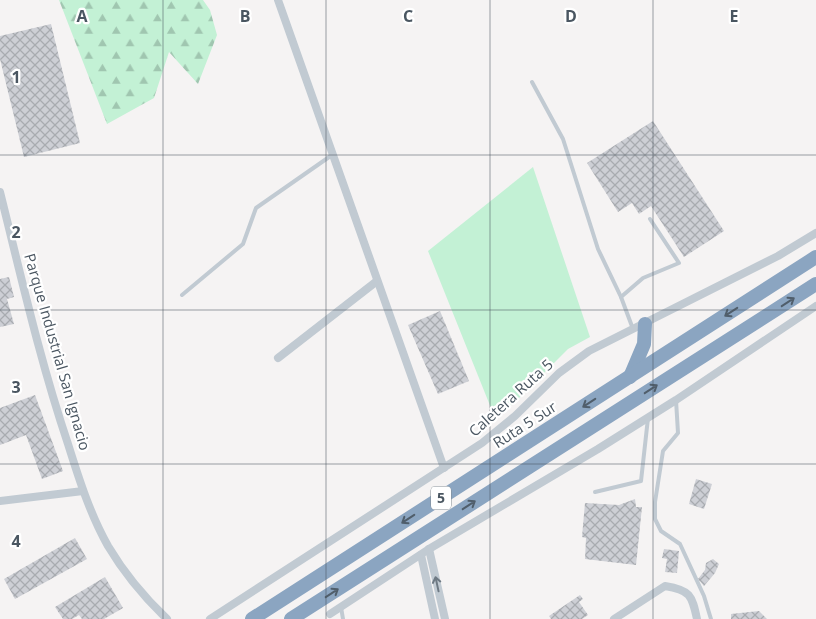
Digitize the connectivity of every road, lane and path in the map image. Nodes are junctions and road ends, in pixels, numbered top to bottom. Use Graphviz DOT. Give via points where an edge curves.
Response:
graph roads {
  1 [pos="278,0"];
  2 [pos="532,82"];
  3 [pos="332,155"];
  4 [pos="0,192"];
  5 [pos="650,219"];
  6 [pos="816,233"];
  7 [pos="816,257"];
  8 [pos="376,280"];
  9 [pos="816,284"];
  10 [pos="182,295"];
  11 [pos="621,297"];
  12 [pos="816,306"];
  13 [pos="640,327"];
  14 [pos="278,358"];
  15 [pos="630,377"];
  16 [pos="676,400"];
  17 [pos="648,418"];
  18 [pos="444,468"];
  19 [pos="83,490"];
  20 [pos="595,492"];
  21 [pos="0,502"];
  22 [pos="429,549"];
  23 [pos="421,555"];
  24 [pos="341,607"];
  25 [pos="330,614"];
  26 [pos="167,619"];
  27 [pos="210,619"];
  28 [pos="252,619"];
  29 [pos="291,619"];
  30 [pos="343,619"];
  31 [pos="435,619"];
  32 [pos="445,619"];
  33 [pos="614,619"];
  34 [pos="697,619"];
  35 [pos="711,619"];
  1 -- 3 [label="street"];
  2 -- 11 [label="lane" via="564,139 598,249"];
  3 -- 8 [label="street"];
  3 -- 10 [label="lane" via="256,208 243,244"];
  4 -- 19 [label="street, Parque Industrial San Ignacio" via="54,403"];
  5 -- 11 [label="lane" via="679,263 643,278"];
  6 -- 13 [label="street, Caletera Ruta 5"];
  7 -- 15 [label="highway, Ruta 5 Sur / 5, one-way"];
  8 -- 14 [label="street"];
  8 -- 18 [label="street"];
  29 -- 9 [label="highway, 5, one-way"];
  11 -- 13 [label="lane"];
  12 -- 16 [label="street"];
  13 -- 15 [label="highway" via="644,344"];
  13 -- 18 [label="street, Caletera Ruta 5" via="603,343 574,362 498,430"];
  15 -- 28 [label="highway, Ruta 5 Sur / 5, one-way"];
  16 -- 17 [label="street"];
  16 -- 35 [label="lane" via="678,433 663,451 655,519 661,531 680,544"];
  17 -- 20 [label="lane" via="641,481"];
  17 -- 22 [label="street"];
  18 -- 27 [label="street, Caletera Ruta 5"];
  19 -- 21 [label="street"];
  19 -- 26 [label="street, Parque Industrial San Ignacio" via="99,528 120,564 143,595"];
  22 -- 23 [label="street"];
  32 -- 22 [label="street, one-way"];
  23 -- 24 [label="street"];
  23 -- 31 [label="street"];
  24 -- 25 [label="street"];
  24 -- 30 [label="lane"];
  33 -- 34 [label="street" via="664,586 681,589 694,600"];
}
